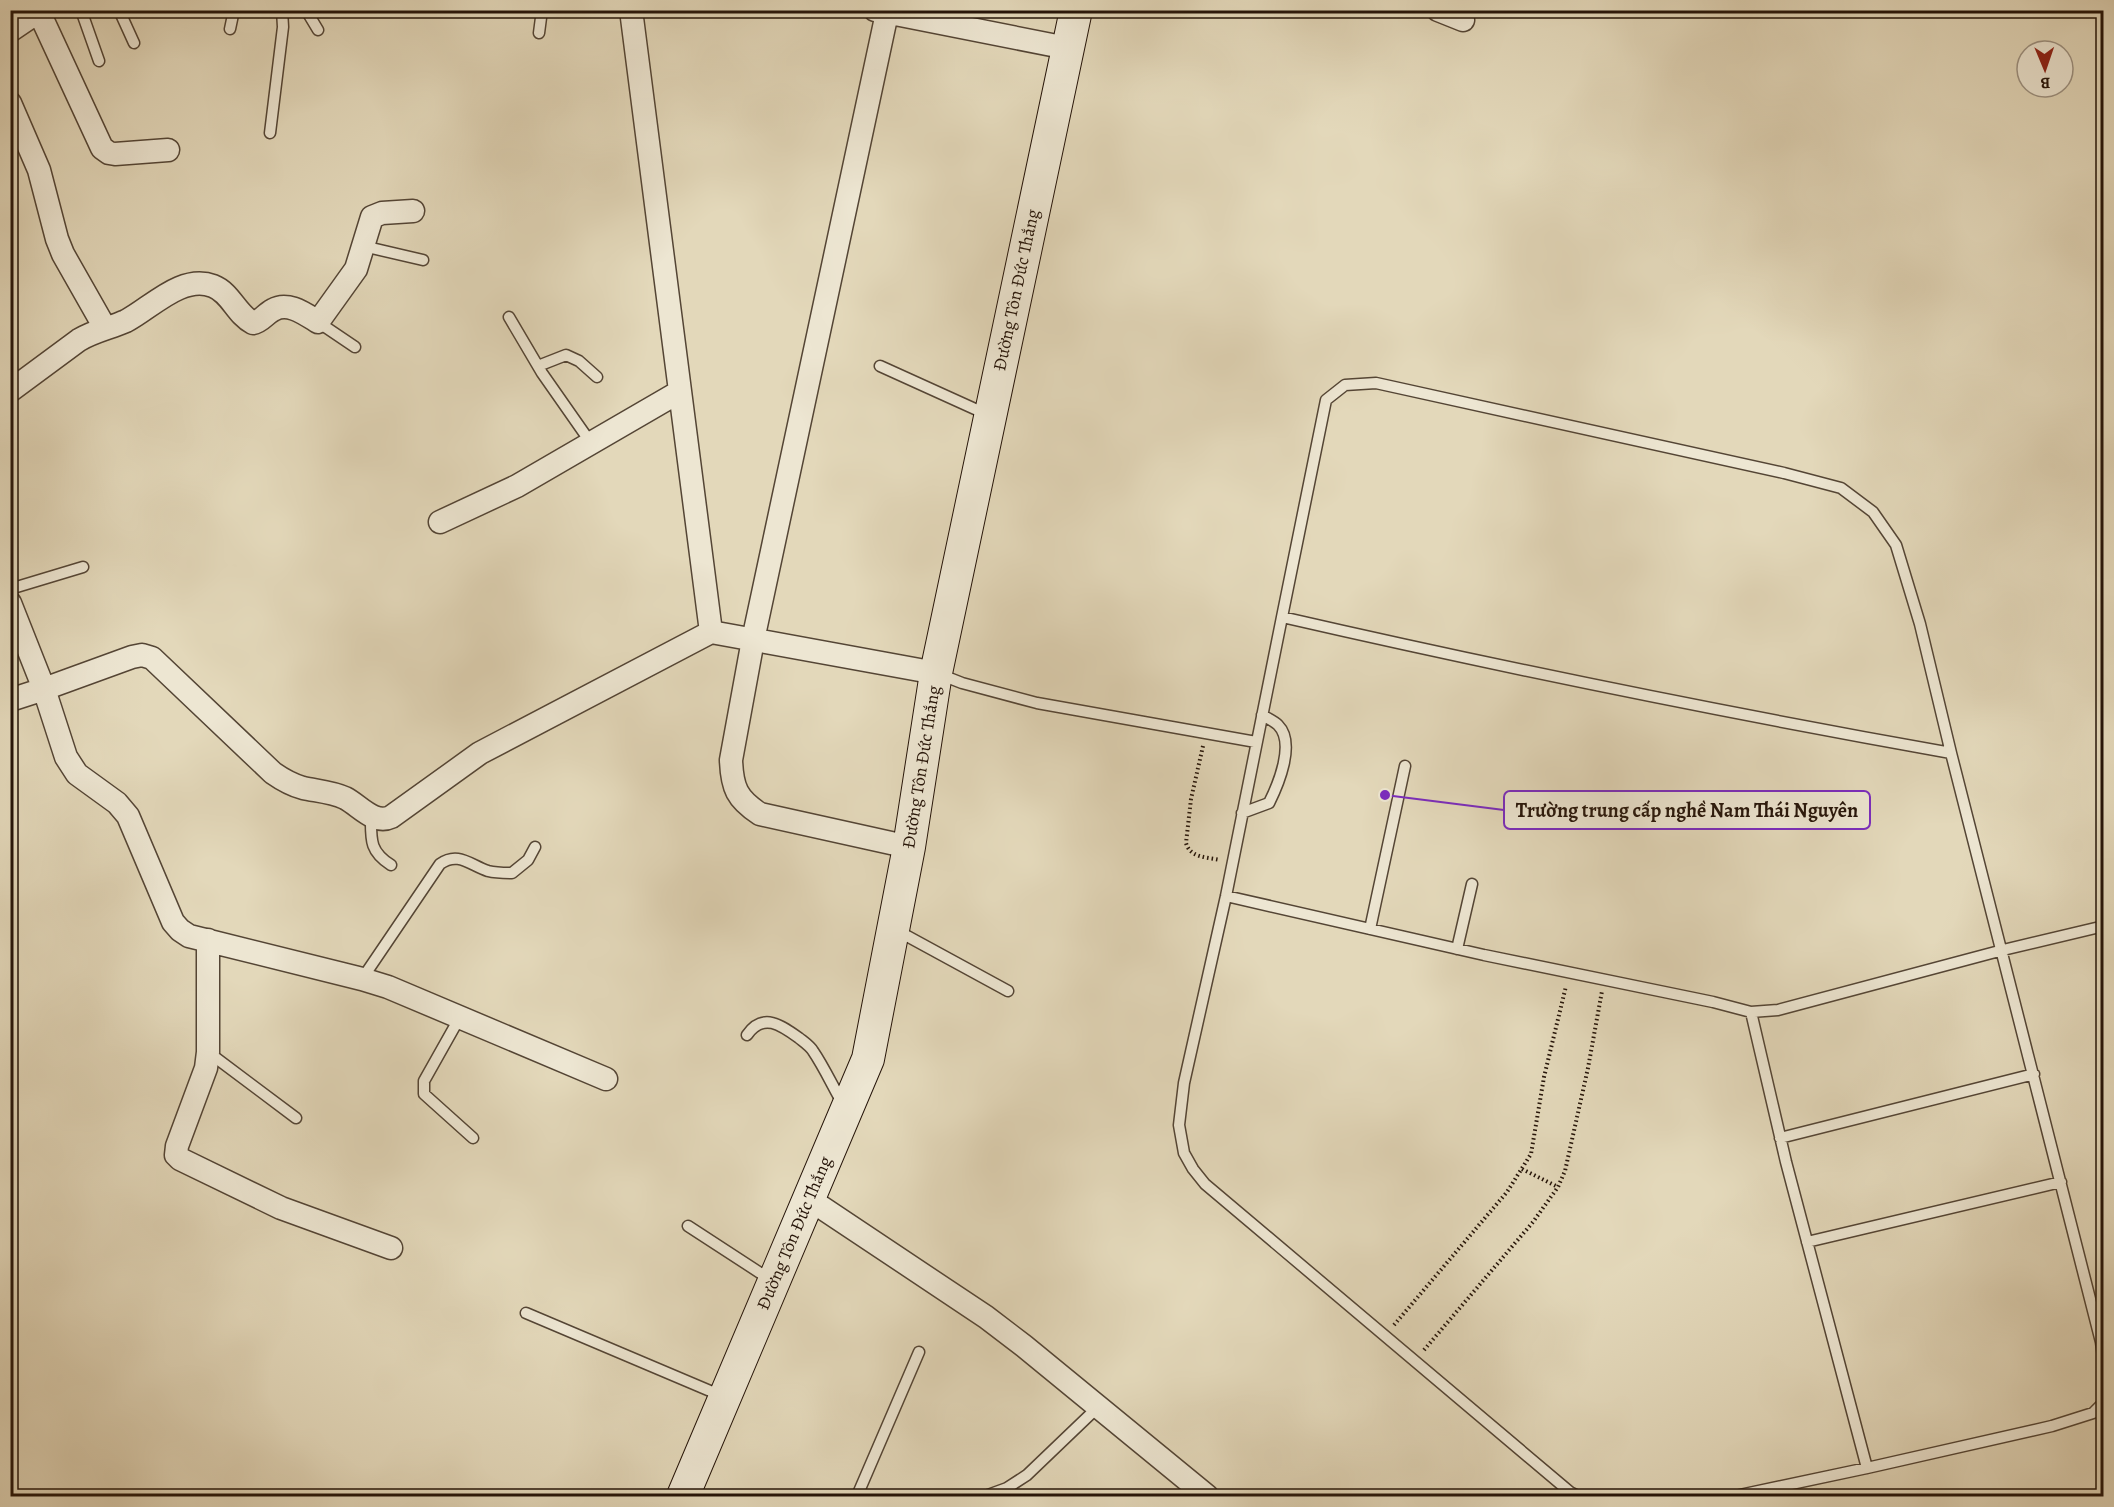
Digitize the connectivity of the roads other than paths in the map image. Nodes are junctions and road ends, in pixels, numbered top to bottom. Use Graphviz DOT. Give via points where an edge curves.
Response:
graph roads {
  1 [pos="81,10"];
  2 [pos="119,10"];
  3 [pos="234,10"];
  4 [pos="282,10"];
  5 [pos="306,10"];
  6 [pos="542,10"];
  7 [pos="631,10"];
  8 [pos="1076,10"];
  9 [pos="1438,10"];
  10 [pos="40,11"];
  11 [pos="881,12"];
  12 [pos="1463,20"];
  13 [pos="230,29"];
  14 [pos="318,30"];
  15 [pos="10,31"];
  16 [pos="539,33"];
  17 [pos="135,44"];
  18 [pos="1067,48"];
  19 [pos="99,61"];
  20 [pos="10,103"];
  21 [pos="270,133"];
  22 [pos="168,150"];
  23 [pos="413,211"];
  24 [pos="363,246"];
  25 [pos="423,260"];
  26 [pos="509,317"];
  27 [pos="318,322"];
  28 [pos="105,328"];
  29 [pos="355,347"];
  30 [pos="538,366"];
  31 [pos="880,366"];
  32 [pos="597,377"];
  33 [pos="10,391"];
  34 [pos="679,392"];
  35 [pos="989,416"];
  36 [pos="591,443"];
  37 [pos="440,522"];
  38 [pos="83,567"];
  39 [pos="10,589"];
  40 [pos="10,603"];
  41 [pos="1282,618"];
  42 [pos="711,632"];
  43 [pos="753,640"];
  44 [pos="936,673"];
  45 [pos="44,689"];
  46 [pos="10,700"];
  47 [pos="1262,715"];
  48 [pos="1256,742"];
  49 [pos="1952,753"];
  50 [pos="1405,766"];
  51 [pos="1242,813"];
  52 [pos="371,815"];
  53 [pos="535,847"];
  54 [pos="909,847"];
  55 [pos="392,865"];
  56 [pos="1472,884"];
  57 [pos="1226,896"];
  58 [pos="2103,926"];
  59 [pos="893,928"];
  60 [pos="1370,929"];
  61 [pos="207,940"];
  62 [pos="1457,949"];
  63 [pos="2002,950"];
  64 [pos="362,979"];
  65 [pos="1008,991"];
  66 [pos="1751,1012"];
  67 [pos="459,1017"];
  68 [pos="747,1035"];
  69 [pos="208,1052"];
  70 [pos="2034,1074"];
  71 [pos="606,1079"];
  72 [pos="846,1110"];
  73 [pos="296,1118"];
  74 [pos="473,1138"];
  75 [pos="1780,1138"];
  76 [pos="2061,1182"];
  77 [pos="809,1199"];
  78 [pos="688,1226"];
  79 [pos="1807,1242"];
  80 [pos="391,1248"];
  81 [pos="774,1282"];
  82 [pos="526,1313"];
  83 [pos="919,1352"];
  84 [pos="2103,1363"];
  85 [pos="725,1397"];
  86 [pos="2103,1402"];
  87 [pos="1098,1407"];
  88 [pos="1867,1468"];
  89 [pos="989,1495"];
  90 [pos="683,1497"];
  91 [pos="857,1497"];
  92 [pos="1207,1497"];
  93 [pos="1578,1497"];
  94 [pos="1735,1497"];
  1 -- 19 [label="lane"];
  2 -- 17 [label="lane"];
  3 -- 13 [label="lane"];
  4 -- 21 [label="lane"];
  5 -- 14 [label="lane"];
  6 -- 16 [label="lane"];
  7 -- 34 [label="street"];
  8 -- 18 [label="main road, Đường Tôn Đức Thắng"];
  9 -- 12 [label="street"];
  10 -- 15 [label="street"];
  10 -- 22 [label="street" via="102,148 115,154"];
  11 -- 18 [label="street"];
  11 -- 43 [label="street"];
  18 -- 35 [label="main road, Đường Tôn Đức Thắng"];
  20 -- 28 [label="street" via="39,170 63,254"];
  23 -- 24 [label="street" via="372,217"];
  24 -- 25 [label="lane"];
  24 -- 27 [label="street" via="356,269"];
  26 -- 30 [label="lane"];
  27 -- 28 [label="street" via="284,306 253,323 224,291 193,284 177,289 128,320"];
  27 -- 29 [label="lane"];
  28 -- 33 [label="street" via="79,340"];
  30 -- 32 [label="lane" via="567,355"];
  30 -- 36 [label="lane"];
  31 -- 35 [label="lane"];
  34 -- 36 [label="street"];
  34 -- 42 [label="street"];
  35 -- 44 [label="main road, Đường Tôn Đức Thắng"];
  36 -- 37 [label="street" via="500,495"];
  38 -- 39 [label="lane"];
  40 -- 45 [label="street"];
  41 -- 47 [label="lane"];
  41 -- 49 [label="lane" via="1830,732"];
  41 -- 49 [label="lane" via="1326,400 1345,385 1376,383 1841,488 1873,512 1896,545"];
  42 -- 43 [label="street"];
  42 -- 52 [label="street" via="480,753 391,817"];
  43 -- 44 [label="street"];
  43 -- 54 [label="street" via="731,760 736,793 760,814"];
  44 -- 48 [label="lane" via="1037,703"];
  44 -- 54 [label="main road, Đường Tôn Đức Thắng"];
  45 -- 46 [label="street"];
  45 -- 52 [label="street" via="132,657 152,658 273,774 301,787 341,796"];
  45 -- 61 [label="street" via="66,757 77,774 117,803 128,816 173,922 189,936"];
  47 -- 48 [label="lane"];
  47 -- 51 [label="lane" via="1278,724 1283,733 1282,772 1269,803"];
  48 -- 51 [label="lane"];
  49 -- 63 [label="lane"];
  50 -- 60 [label="lane"];
  51 -- 57 [label="lane"];
  52 -- 55 [label="lane" via="374,850"];
  53 -- 64 [label="lane" via="528,860 512,873 491,872 461,857 445,860"];
  54 -- 59 [label="main road, Đường Tôn Đức Thắng"];
  56 -- 62 [label="lane"];
  57 -- 60 [label="lane"];
  57 -- 93 [label="lane" via="1184,1083 1179,1125 1184,1153 1193,1169 1205,1184"];
  58 -- 63 [label="lane"];
  59 -- 65 [label="lane"];
  59 -- 72 [label="main road, Đường Tôn Đức Thắng" via="868,1059"];
  60 -- 62 [label="lane"];
  61 -- 64 [label="street"];
  61 -- 69 [label="street"];
  62 -- 66 [label="lane"];
  63 -- 66 [label="lane" via="1778,1010"];
  63 -- 70 [label="lane"];
  64 -- 67 [label="street"];
  66 -- 75 [label="lane"];
  67 -- 71 [label="street"];
  67 -- 74 [label="lane" via="424,1081 424,1094"];
  68 -- 72 [label="lane" via="759,1024 771,1023 812,1048"];
  69 -- 73 [label="lane"];
  69 -- 80 [label="street" via="206,1068 175,1151 180,1159 281,1208"];
  70 -- 75 [label="lane"];
  70 -- 76 [label="lane"];
  72 -- 77 [label="main road, Đường Tôn Đức Thắng"];
  75 -- 79 [label="lane"];
  76 -- 79 [label="lane"];
  76 -- 84 [label="lane"];
  77 -- 81 [label="main road, Đường Tôn Đức Thắng"];
  77 -- 87 [label="street" via="986,1317"];
  78 -- 81 [label="lane"];
  79 -- 88 [label="lane"];
  81 -- 85 [label="main road, Đường Tôn Đức Thắng"];
  82 -- 85 [label="lane"];
  83 -- 91 [label="lane"];
  85 -- 90 [label="main road, Đường Tôn Đức Thắng"];
  86 -- 88 [label="lane" via="2092,1413 2052,1426"];
  87 -- 89 [label="lane" via="1027,1475"];
  87 -- 92 [label="street"];
  88 -- 94 [label="lane"];
}
